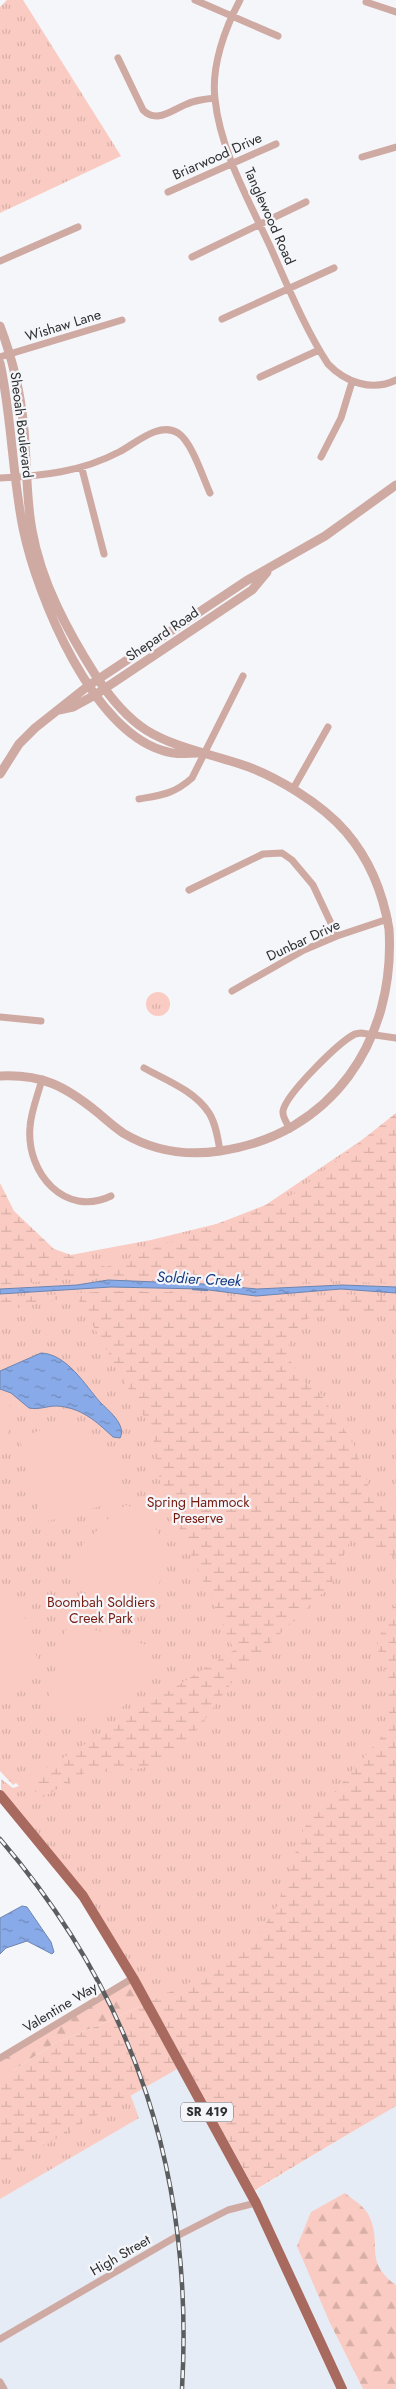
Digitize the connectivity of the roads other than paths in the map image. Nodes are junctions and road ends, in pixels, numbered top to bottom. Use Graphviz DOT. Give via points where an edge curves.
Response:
graph roads {
  1 [pos="195,0"];
  2 [pos="240,0"];
  3 [pos="366,2"];
  4 [pos="396,12"];
  5 [pos="232,14"];
  6 [pos="278,36"];
  7 [pos="118,58"];
  8 [pos="215,98"];
  9 [pos="276,144"];
  10 [pos="396,148"];
  11 [pos="362,157"];
  12 [pos="233,163"];
  13 [pos="168,192"];
  14 [pos="306,202"];
  15 [pos="260,224"];
  16 [pos="78,228"];
  17 [pos="192,257"];
  18 [pos="0,261"];
  19 [pos="334,268"];
  20 [pos="289,288"];
  21 [pos="222,319"];
  22 [pos="122,320"];
  23 [pos="0,326"];
  24 [pos="319,350"];
  25 [pos="11,354"];
  26 [pos="0,357"];
  27 [pos="0,363"];
  28 [pos="260,377"];
  29 [pos="396,380"];
  30 [pos="352,382"];
  31 [pos="321,457"];
  32 [pos="82,469"];
  33 [pos="14,477"];
  34 [pos="27,477"];
  35 [pos="0,478"];
  36 [pos="396,485"];
  37 [pos="210,493"];
  38 [pos="104,554"];
  39 [pos="271,567"];
  40 [pos="243,676"];
  41 [pos="98,680"];
  42 [pos="88,686"];
  43 [pos="106,689"];
  44 [pos="96,695"];
  45 [pos="59,710"];
  46 [pos="328,728"];
  47 [pos="206,753"];
  48 [pos="0,774"];
  49 [pos="293,789"];
  50 [pos="139,799"];
  51 [pos="189,890"];
  52 [pos="388,919"];
  53 [pos="337,936"];
  54 [pos="232,991"];
  55 [pos="0,1017"];
  56 [pos="41,1021"];
  57 [pos="378,1036"];
  58 [pos="396,1038"];
  59 [pos="144,1068"];
  60 [pos="0,1076"];
  61 [pos="42,1079"];
  62 [pos="290,1129"];
  63 [pos="220,1151"];
  64 [pos="111,1196"];
  65 [pos="0,1795"];
  66 [pos="133,1978"];
  67 [pos="0,2058"];
  68 [pos="256,2203"];
  69 [pos="0,2339"];
  70 [pos="0,2382"];
  71 [pos="4,2389"];
  72 [pos="342,2389"];
  1 -- 5 [label="street"];
  2 -- 5 [label="street, Tanglewood Road"];
  3 -- 4 [label="street"];
  5 -- 6 [label="street"];
  5 -- 8 [label="street, Tanglewood Road" via="219,58"];
  7 -- 8 [label="street" via="147,114 160,117 188,103"];
  8 -- 12 [label="street, Tanglewood Road"];
  9 -- 12 [label="street, Briarwood Drive"];
  10 -- 11 [label="street"];
  12 -- 13 [label="street, Briarwood Drive"];
  12 -- 15 [label="street, Tanglewood Road"];
  14 -- 15 [label="street"];
  15 -- 17 [label="street"];
  15 -- 20 [label="street, Tanglewood Road"];
  16 -- 18 [label="street"];
  19 -- 20 [label="street"];
  20 -- 21 [label="street"];
  20 -- 24 [label="street, Tanglewood Road"];
  22 -- 25 [label="street, Wishaw Lane"];
  23 -- 25 [label="street, Sheoah Boulevard"];
  24 -- 28 [label="street"];
  24 -- 30 [label="street, Tanglewood Road" via="337,374"];
  25 -- 26 [label="street, Wishaw Lane"];
  25 -- 34 [label="street, Sheoah Boulevard" via="20,398"];
  27 -- 33 [label="street, Sheoah Boulevard" via="8,400"];
  29 -- 30 [label="street, Tanglewood Road" via="378,385"];
  30 -- 31 [label="street" via="341,418"];
  32 -- 34 [label="street"];
  32 -- 37 [label="street" via="168,429 184,437"];
  32 -- 38 [label="street"];
  33 -- 34 [label="street"];
  33 -- 35 [label="street"];
  33 -- 42 [label="street, Sheoah Boulevard" via="23,530 44,601"];
  34 -- 41 [label="street, Sheoah Boulevard" via="32,530 42,566 60,613"];
  36 -- 39 [label="street, Shepard Road" via="325,536"];
  39 -- 41 [label="street, Shepard Road"];
  39 -- 43 [label="street, Shepard Road" via="252,590"];
  40 -- 47 [label="street"];
  41 -- 42 [label="street, Shepard Road"];
  41 -- 43 [label="street, Sheoah Boulevard"];
  42 -- 44 [label="street, Sheoah Boulevard"];
  42 -- 45 [label="street, Shepard Road"];
  43 -- 44 [label="street, Shepard Road"];
  43 -- 47 [label="street, Sheoah Boulevard" via="126,714 147,731"];
  44 -- 45 [label="street, Shepard Road"];
  44 -- 47 [label="street, Sheoah Boulevard" via="118,722 141,741 168,753"];
  45 -- 48 [label="street, Shepard Road" via="19,744"];
  46 -- 49 [label="street"];
  47 -- 49 [label="street, Sheoah Boulevard" via="246,766"];
  47 -- 50 [label="street" via="192,778 181,788 168,794"];
  49 -- 52 [label="street, Sheoah Boulevard" via="324,812 355,844 377,882"];
  51 -- 53 [label="street" via="263,854 282,853 313,885"];
  52 -- 53 [label="street, Dunbar Drive"];
  52 -- 57 [label="street, Sheoah Boulevard" via="393,970 391,993"];
  53 -- 54 [label="street, Dunbar Drive" via="304,950"];
  55 -- 56 [label="street"];
  57 -- 58 [label="street"];
  57 -- 62 [label="street, Sheoah Boulevard" via="368,1057 329,1102"];
  57 -- 62 [label="street" via="355,1034 320,1062 286,1103 283,1114"];
  59 -- 63 [label="street" via="202,1104 210,1114"];
  60 -- 61 [label="street, Sheoah Boulevard" via="22,1075"];
  61 -- 63 [label="street, Sheoah Boulevard" via="77,1096 122,1132 146,1144 188,1154"];
  61 -- 64 [label="street" via="30,1127 30,1143 42,1176 65,1197 77,1202 92,1203"];
  62 -- 63 [label="street, Sheoah Boulevard" via="258,1142"];
  65 -- 66 [label="main road, SR 419" via="83,1896"];
  66 -- 67 [label="street, Valentine Way"];
  66 -- 68 [label="main road, SR 419"];
  68 -- 69 [label="street, High Street" via="228,2210 185,2232"];
  68 -- 72 [label="main road, SR 419"];
  70 -- 71 [label="street"];
}
